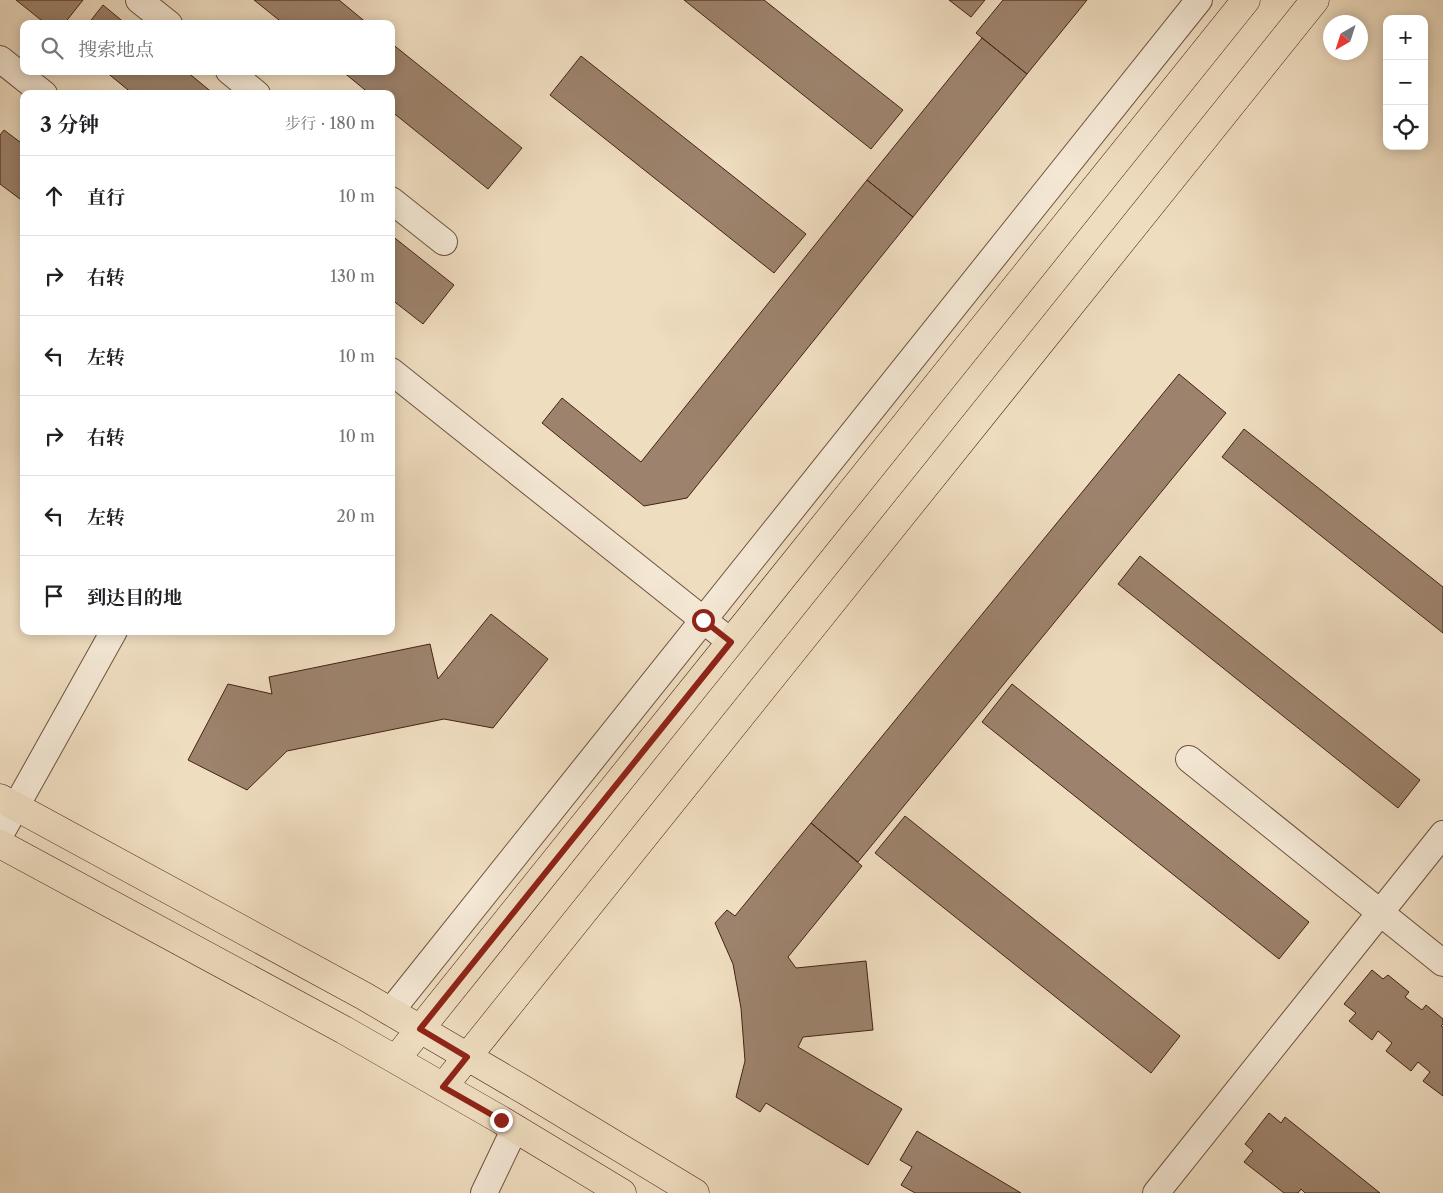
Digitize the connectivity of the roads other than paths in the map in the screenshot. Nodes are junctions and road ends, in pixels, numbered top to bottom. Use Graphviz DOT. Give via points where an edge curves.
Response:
graph roads {
  1 [pos="139,0"];
  2 [pos="1199,0"];
  3 [pos="1246,0"];
  4 [pos="1315,0"];
  5 [pos="164,20"];
  6 [pos="0,58"];
  7 [pos="20,74"];
  8 [pos="21,75"];
  9 [pos="234,75"];
  10 [pos="39,90"];
  11 [pos="252,90"];
  12 [pos="395,203"];
  13 [pos="444,242"];
  14 [pos="395,374"];
  15 [pos="703,620"];
  16 [pos="112,635"];
  17 [pos="731,642"];
  18 [pos="1188,759"];
  19 [pos="8,803"];
  20 [pos="1443,834"];
  21 [pos="0,835"];
  22 [pos="0,844"];
  23 [pos="1380,912"];
  24 [pos="1443,963"];
  25 [pos="390,1012"];
  26 [pos="420,1029"];
  27 [pos="467,1057"];
  28 [pos="396,1060"];
  29 [pos="443,1087"];
  30 [pos="515,1128"];
  31 [pos="484,1193"];
  32 [pos="622,1193"];
  33 [pos="695,1193"];
  34 [pos="1156,1193"];
  1 -- 5 [label="street"];
  2 -- 15 [label="street"];
  3 -- 17 [label="main road"];
  4 -- 27 [label="main road"];
  6 -- 7 [label="street"];
  8 -- 10 [label="street"];
  9 -- 11 [label="street"];
  12 -- 13 [label="street"];
  14 -- 15 [label="street"];
  15 -- 17 [label="street"];
  15 -- 25 [label="street"];
  16 -- 19 [label="street"];
  17 -- 26 [label="main road"];
  18 -- 23 [label="street"];
  19 -- 21 [label="street"];
  19 -- 25 [label="main road"];
  20 -- 23 [label="street"];
  22 -- 28 [label="main road"];
  23 -- 24 [label="street"];
  23 -- 34 [label="street"];
  25 -- 26 [label="main road"];
  26 -- 27 [label="main road"];
  26 -- 28 [label="main road"];
  27 -- 29 [label="main road"];
  27 -- 33 [label="main road"];
  28 -- 29 [label="main road"];
  29 -- 30 [label="main road"];
  30 -- 31 [label="street"];
  30 -- 32 [label="main road"];
}
